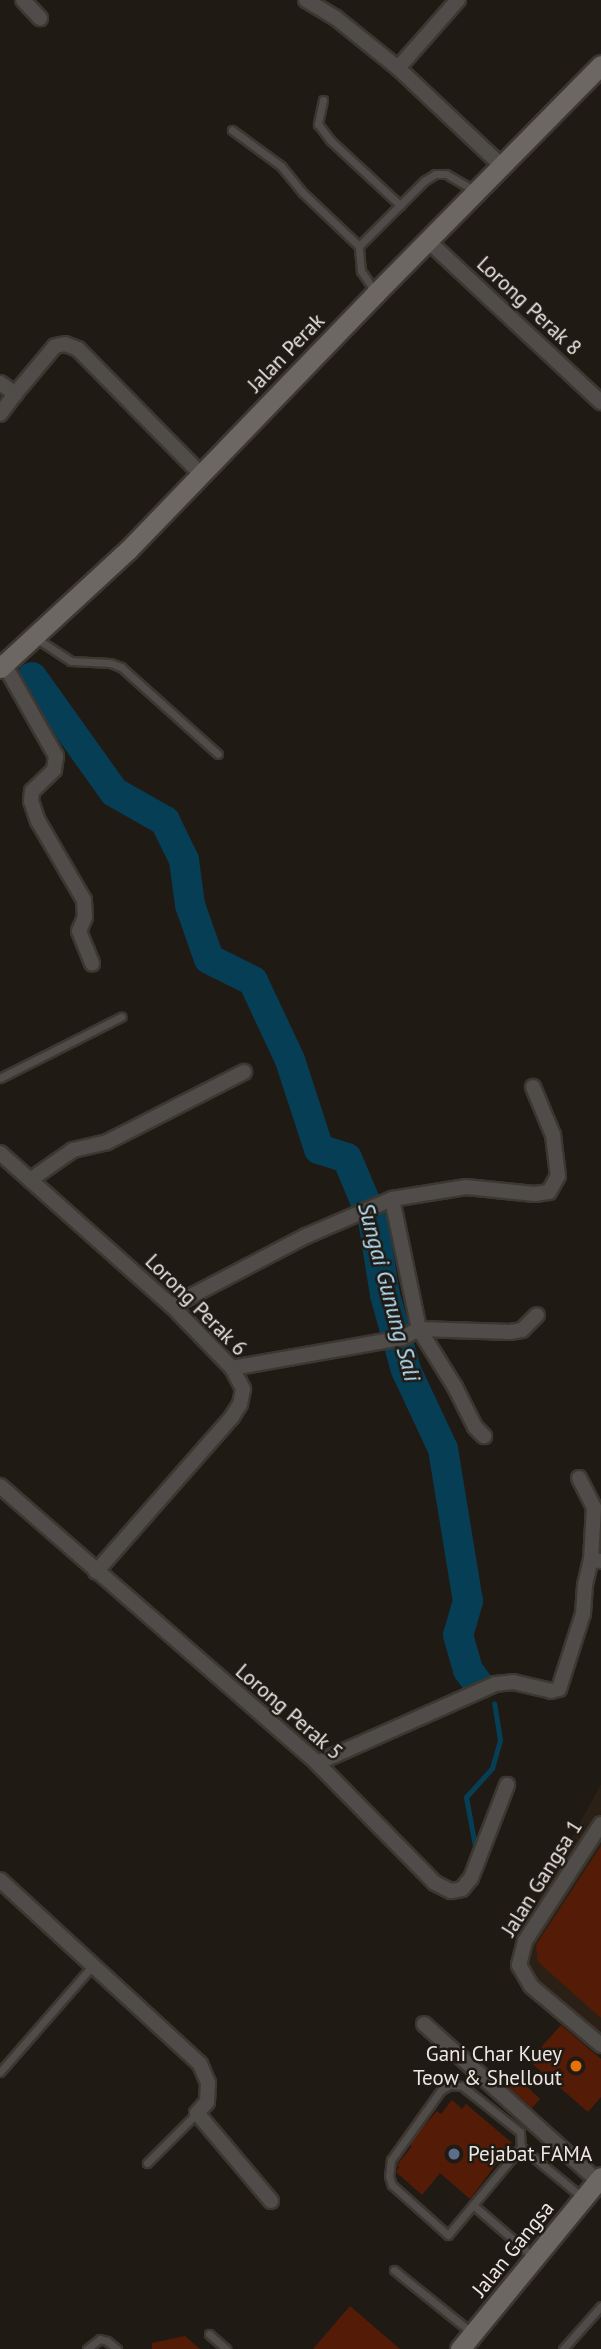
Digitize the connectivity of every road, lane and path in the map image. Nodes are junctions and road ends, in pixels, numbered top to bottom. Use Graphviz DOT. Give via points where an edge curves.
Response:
graph roads {
  1 [pos="23,0"];
  2 [pos="306,0"];
  3 [pos="458,0"];
  4 [pos="40,18"];
  5 [pos="601,65"];
  6 [pos="398,68"];
  7 [pos="323,100"];
  8 [pos="232,130"];
  9 [pos="502,166"];
  10 [pos="476,191"];
  11 [pos="400,205"];
  12 [pos="428,240"];
  13 [pos="359,246"];
  14 [pos="376,293"];
  15 [pos="0,383"];
  16 [pos="15,394"];
  17 [pos="601,402"];
  18 [pos="0,414"];
  19 [pos="200,473"];
  20 [pos="34,637"];
  21 [pos="1,665"];
  22 [pos="218,754"];
  23 [pos="92,964"];
  24 [pos="121,1017"];
  25 [pos="244,1072"];
  26 [pos="0,1078"];
  27 [pos="533,1087"];
  28 [pos="0,1153"];
  29 [pos="30,1180"];
  30 [pos="392,1199"];
  31 [pos="172,1306"];
  32 [pos="537,1315"];
  33 [pos="419,1329"];
  34 [pos="232,1368"];
  35 [pos="484,1436"];
  36 [pos="579,1478"];
  37 [pos="0,1486"];
  38 [pos="596,1560"];
  39 [pos="96,1572"];
  40 [pos="317,1763"];
  41 [pos="507,1785"];
  42 [pos="598,1833"];
  43 [pos="0,1880"];
  44 [pos="94,1964"];
  45 [pos="424,2024"];
  46 [pos="601,2045"];
  47 [pos="0,2073"];
  48 [pos="197,2113"];
  49 [pos="521,2147"];
  50 [pos="147,2164"];
  51 [pos="599,2179"];
  52 [pos="584,2198"];
  53 [pos="271,2202"];
  54 [pos="473,2205"];
  55 [pos="535,2259"];
  56 [pos="394,2270"];
  57 [pos="601,2306"];
  58 [pos="209,2334"];
  59 [pos="466,2344"];
  60 [pos="87,2349"];
  61 [pos="117,2349"];
  62 [pos="226,2349"];
  63 [pos="563,2349"];
  1 -- 4 [label="street"];
  2 -- 6 [label="street"];
  3 -- 6 [label="street"];
  5 -- 9 [label="street, Jalan Perak"];
  6 -- 9 [label="street"];
  7 -- 11 [label="lane" via="318,124"];
  8 -- 13 [label="lane" via="281,166"];
  9 -- 10 [label="street, Jalan Perak"];
  10 -- 11 [label="lane" via="446,174 435,174"];
  10 -- 12 [label="street, Jalan Perak"];
  11 -- 13 [label="lane"];
  12 -- 14 [label="street, Jalan Perak"];
  12 -- 17 [label="street, Lorong Perak 8"];
  13 -- 14 [label="lane" via="361,271"];
  14 -- 19 [label="street, Jalan Perak"];
  15 -- 16 [label="street"];
  16 -- 18 [label="street"];
  16 -- 19 [label="street" via="55,346 78,349"];
  19 -- 20 [label="street, Jalan Perak" via="128,550"];
  20 -- 21 [label="street, Jalan Perak"];
  20 -- 22 [label="lane" via="71,661 121,667"];
  21 -- 23 [label="street" via="56,756 54,769 32,791 31,802 84,900 85,917 79,931"];
  24 -- 26 [label="lane"];
  25 -- 29 [label="street" via="107,1142 73,1150"];
  27 -- 30 [label="street" via="553,1135 558,1176 549,1192 466,1187"];
  28 -- 29 [label="street, Lorong Perak 6"];
  29 -- 31 [label="street, Lorong Perak 6"];
  30 -- 31 [label="street" via="306,1236"];
  30 -- 33 [label="street"];
  31 -- 34 [label="street, Lorong Perak 6"];
  32 -- 33 [label="street" via="522,1329 510,1332"];
  33 -- 34 [label="street" via="402,1338"];
  33 -- 35 [label="street"];
  34 -- 39 [label="street, Lorong Perak 6" via="243,1389 236,1410"];
  36 -- 38 [label="street" via="594,1507"];
  37 -- 39 [label="street, Lorong Perak 5"];
  38 -- 40 [label="street" via="584,1585 583,1614 559,1689 495,1684"];
  39 -- 40 [label="street, Lorong Perak 5"];
  40 -- 41 [label="street, Lorong Perak 5" via="425,1873 451,1891 462,1889 471,1878"];
  42 -- 46 [label="street, Jalan Gangsa 1" via="525,1941 519,1965 531,1986"];
  43 -- 44 [label="street"];
  44 -- 47 [label="lane"];
  44 -- 48 [label="street" via="200,2064 208,2083 207,2102"];
  45 -- 51 [label="street"];
  48 -- 50 [label="lane"];
  48 -- 53 [label="street"];
  49 -- 52 [label="lane"];
  49 -- 54 [label="lane"];
  49 -- 54 [label="lane" via="520,2132 462,2086 441,2090 391,2160 389,2176 392,2185 448,2235"];
  51 -- 52 [label="street, Jalan Gangsa"];
  52 -- 55 [label="street, Jalan Gangsa"];
  54 -- 55 [label="lane"];
  55 -- 59 [label="street, Jalan Gangsa"];
  56 -- 59 [label="lane"];
  57 -- 63 [label="lane"];
  58 -- 62 [label="lane"];
  60 -- 61 [label="lane" via="100,2339"];
}
